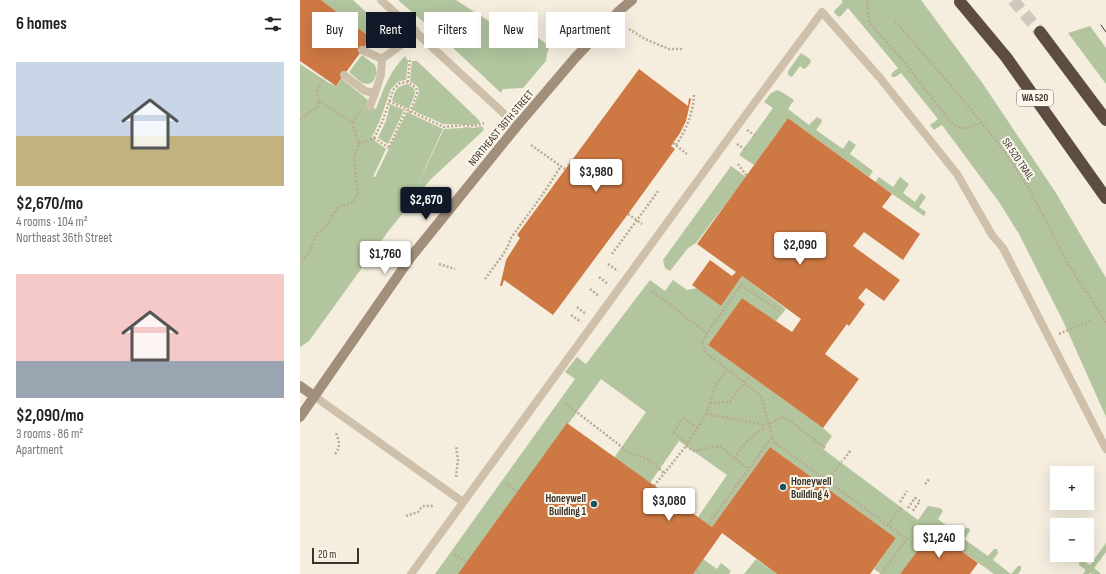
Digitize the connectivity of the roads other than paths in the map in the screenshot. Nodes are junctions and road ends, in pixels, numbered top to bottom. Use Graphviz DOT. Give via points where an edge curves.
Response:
graph roads {
  1 [pos="381,0"];
  2 [pos="632,0"];
  3 [pos="960,2"];
  4 [pos="394,12"];
  5 [pos="416,32"];
  6 [pos="1040,32"];
  7 [pos="397,48"];
  8 [pos="362,50"];
  9 [pos="382,59"];
  10 [pos="344,75"];
  11 [pos="375,93"];
  12 [pos="370,106"];
  13 [pos="1106,120"];
  14 [pos="517,126"];
  15 [pos="1106,198"];
  16 [pos="300,386"];
  17 [pos="314,396"];
  18 [pos="300,417"];
  19 [pos="1106,449"];
  20 [pos="463,502"];
  21 [pos="411,574"];
  1 -- 4 [label="lane"];
  2 -- 14 [label="street, NORTHEAST 36TH STREET" via="618,11 575,58"];
  3 -- 15 [label="highway, WA 520" via="1006,57"];
  5 -- 14 [label="lane"];
  6 -- 13 [label="highway"];
  7 -- 9 [label="lane"];
  8 -- 9 [label="lane"];
  9 -- 11 [label="lane" via="382,75"];
  10 -- 11 [label="lane" via="365,91"];
  11 -- 12 [label="lane"];
  14 -- 17 [label="street, NORTHEAST 36TH STREET" via="411,257"];
  16 -- 17 [label="street"];
  17 -- 18 [label="street, NORTHEAST 36TH STREET"];
  17 -- 20 [label="lane"];
  19 -- 20 [label="lane" via="1003,248 992,235 957,174 880,78 822,12"];
  20 -- 21 [label="lane"];
}
